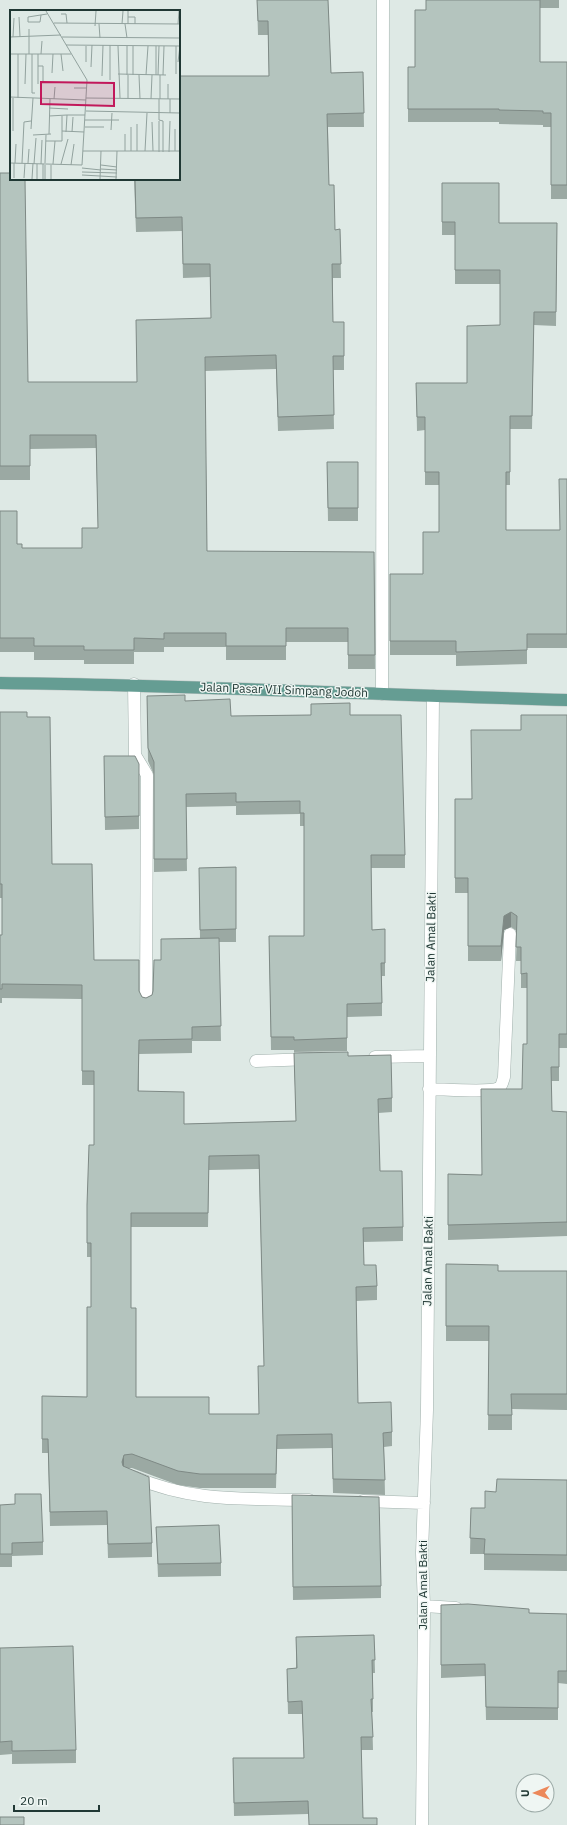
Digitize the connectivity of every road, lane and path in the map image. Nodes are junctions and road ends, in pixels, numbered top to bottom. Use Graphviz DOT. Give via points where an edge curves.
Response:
graph roads {
  1 [pos="383,0"];
  2 [pos="0,683"];
  3 [pos="134,684"];
  4 [pos="382,694"];
  5 [pos="433,696"];
  6 [pos="567,700"];
  7 [pos="510,934"];
  8 [pos="146,1005"];
  9 [pos="430,1056"];
  10 [pos="366,1058"];
  11 [pos="319,1059"];
  12 [pos="256,1061"];
  13 [pos="429,1089"];
  14 [pos="129,1475"];
  15 [pos="323,1500"];
  16 [pos="354,1501"];
  17 [pos="424,1503"];
  18 [pos="424,1606"];
  19 [pos="472,1610"];
  20 [pos="422,1825"];
  1 -- 4 [label="street"];
  2 -- 3 [label="main road, Jalan Pasar VII Simpang Jodoh"];
  3 -- 4 [label="main road, Jalan Pasar VII Simpang Jodoh"];
  3 -- 8 [label="street" via="135,755 147,775"];
  4 -- 5 [label="main road, Jalan Pasar VII Simpang Jodoh"];
  5 -- 6 [label="main road, Jalan Pasar VII Simpang Jodoh"];
  5 -- 9 [label="street, Jalan Amal Bakti"];
  7 -- 13 [label="street" via="504,1077 501,1085 488,1090"];
  9 -- 10 [label="street"];
  9 -- 13 [label="street, Jalan Amal Bakti"];
  11 -- 12 [label="street"];
  13 -- 17 [label="street, Jalan Amal Bakti"];
  14 -- 15 [label="street" via="156,1486 198,1496"];
  16 -- 17 [label="street"];
  17 -- 18 [label="street, Jalan Amal Bakti"];
  18 -- 19 [label="street"];
  18 -- 20 [label="street, Jalan Amal Bakti"];
}
